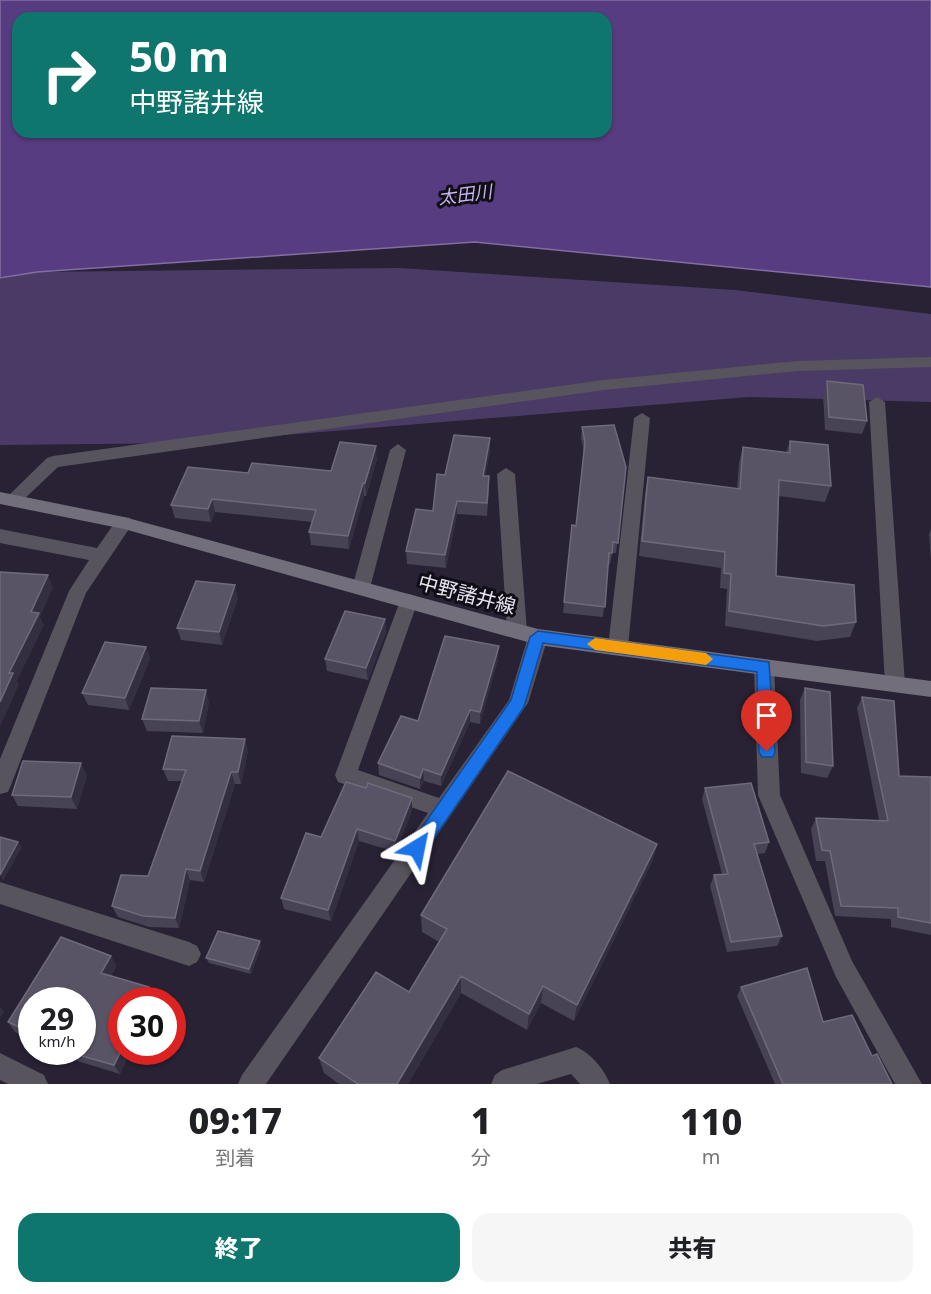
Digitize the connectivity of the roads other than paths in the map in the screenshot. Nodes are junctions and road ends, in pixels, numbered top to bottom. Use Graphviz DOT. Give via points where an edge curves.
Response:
graph roads {
  1 [pos="931,362"];
  2 [pos="877,402"];
  3 [pos="642,418"];
  4 [pos="398,450"];
  5 [pos="506,474"];
  6 [pos="7,499"];
  7 [pos="124,524"];
  8 [pos="0,536"];
  9 [pos="102,556"];
  10 [pos="361,588"];
  11 [pos="409,601"];
  12 [pos="527,634"];
  13 [pos="618,647"];
  14 [pos="764,667"];
  15 [pos="895,684"];
  16 [pos="931,689"];
  17 [pos="0,785"];
  18 [pos="444,809"];
  19 [pos="0,893"];
  20 [pos="189,954"];
  21 [pos="0,1066"];
  22 [pos="35,1084"];
  23 [pos="251,1084"];
  24 [pos="504,1084"];
  25 [pos="597,1084"];
  26 [pos="909,1084"];
  1 -- 6 [label="street" via="798,366 604,385 53,462"];
  2 -- 15 [label="street"];
  3 -- 13 [label="street"];
  4 -- 10 [label="street"];
  5 -- 12 [label="street"];
  6 -- 7 [label="main road, 中野諸井線"];
  7 -- 9 [label="street"];
  7 -- 10 [label="main road, 中野諸井線"];
  8 -- 9 [label="street"];
  9 -- 17 [label="street" via="78,591"];
  10 -- 11 [label="main road, 中野諸井線"];
  11 -- 12 [label="main road, 中野諸井線"];
  11 -- 18 [label="street" via="346,775"];
  12 -- 13 [label="main road, 中野諸井線"];
  12 -- 18 [label="street" via="518,703"];
  13 -- 14 [label="main road, 中野諸井線"];
  14 -- 15 [label="main road, 中野諸井線"];
  14 -- 26 [label="street" via="769,795 844,969"];
  15 -- 16 [label="main road, 中野諸井線"];
  18 -- 23 [label="street"];
  19 -- 20 [label="street"];
  21 -- 22 [label="street"];
  24 -- 25 [label="street" via="576,1060"];
}
